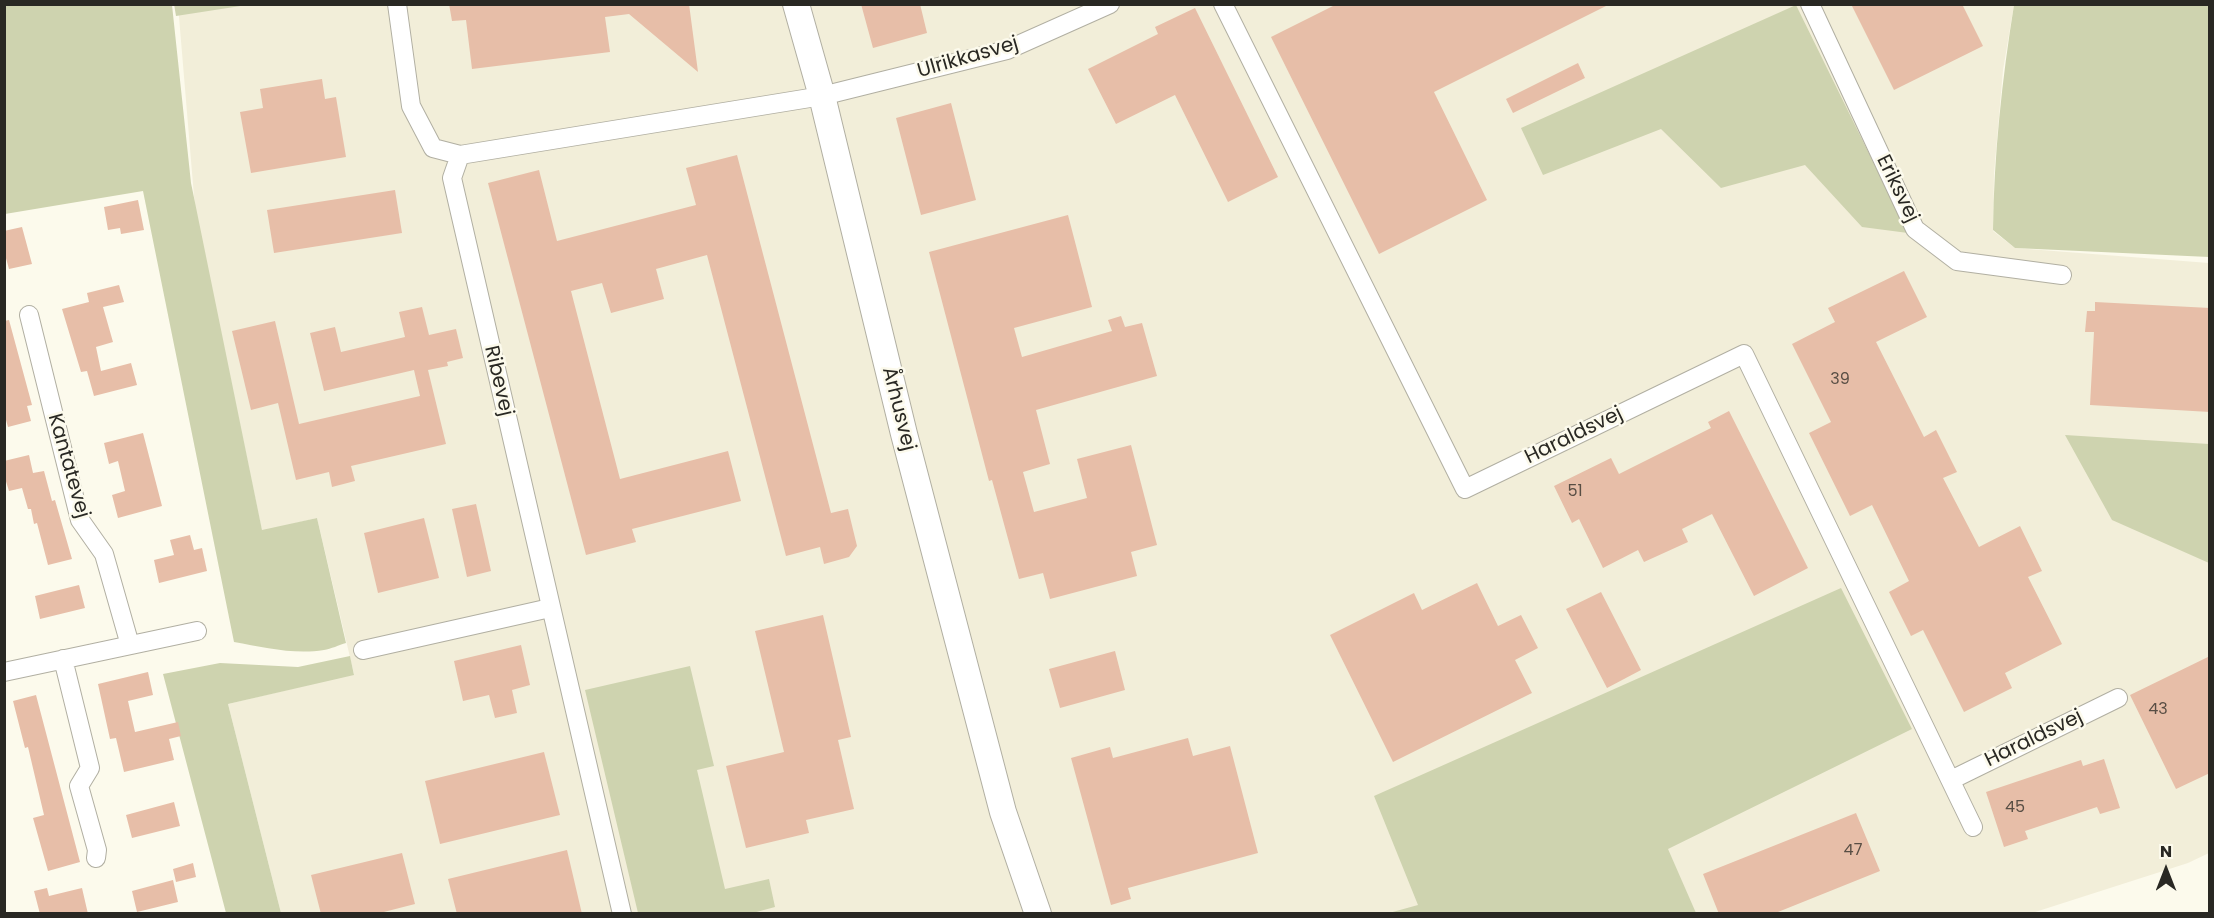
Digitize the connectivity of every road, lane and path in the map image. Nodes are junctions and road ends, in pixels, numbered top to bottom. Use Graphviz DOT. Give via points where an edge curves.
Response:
graph roads {
  1 [pos="397,4"];
  2 [pos="796,4"];
  3 [pos="1110,4"];
  4 [pos="1223,4"];
  5 [pos="1810,4"];
  6 [pos="822,96"];
  7 [pos="460,155"];
  8 [pos="2062,275"];
  9 [pos="28,315"];
  10 [pos="550,608"];
  11 [pos="197,631"];
  12 [pos="130,645"];
  13 [pos="363,650"];
  14 [pos="63,659"];
  15 [pos="4,672"];
  16 [pos="2118,698"];
  17 [pos="1951,780"];
  18 [pos="1003,812"];
  19 [pos="1973,827"];
  20 [pos="96,858"];
  21 [pos="622,914"];
  22 [pos="1020,914"];
  23 [pos="1038,914"];
  1 -- 7 [label="street" via="411,106 433,148"];
  2 -- 6 [label="main road, Århusvej"];
  3 -- 6 [label="street, Ulrikkasvej" via="1007,50"];
  4 -- 17 [label="street, Haraldsvej" via="1465,489 1744,354"];
  5 -- 8 [label="street, Eriksvej" via="1915,229 1956,261"];
  6 -- 7 [label="street"];
  6 -- 18 [label="main road, Århusvej" via="904,434"];
  7 -- 10 [label="street, Ribevej" via="452,178"];
  9 -- 12 [label="street, Kantatevej" via="80,520 104,554"];
  10 -- 13 [label="street"];
  10 -- 21 [label="street, Ribevej"];
  11 -- 12 [label="street"];
  12 -- 14 [label="street"];
  14 -- 15 [label="street"];
  14 -- 20 [label="street" via="90,768 80,786 98,850"];
  16 -- 17 [label="street, Haraldsvej"];
  17 -- 19 [label="street, Haraldsvej"];
  18 -- 22 [label="main road, Århusvej"];
  18 -- 23 [label="main road, Århusvej"];
}
